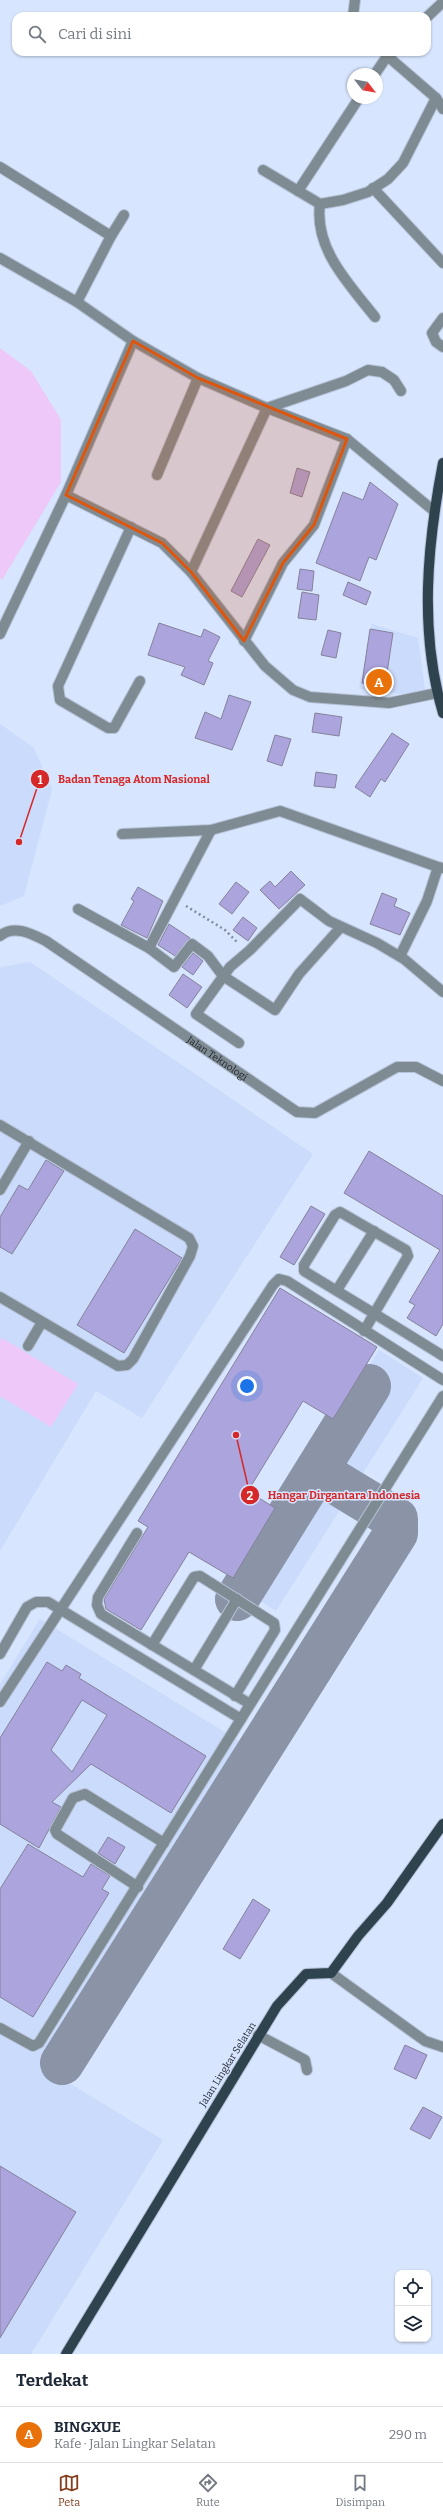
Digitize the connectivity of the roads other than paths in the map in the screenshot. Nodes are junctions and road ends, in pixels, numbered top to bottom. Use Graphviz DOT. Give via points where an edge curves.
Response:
graph roads {
  1 [pos="355,0"];
  2 [pos="443,2"];
  3 [pos="354,12"];
  4 [pos="431,13"];
  5 [pos="385,56"];
  6 [pos="390,56"];
  7 [pos="378,68"];
  8 [pos="436,98"];
  9 [pos="355,104"];
  10 [pos="443,109"];
  11 [pos="0,167"];
  12 [pos="263,170"];
  13 [pos="373,188"];
  14 [pos="298,191"];
  15 [pos="320,204"];
  16 [pos="124,215"];
  17 [pos="111,236"];
  18 [pos="0,258"];
  19 [pos="443,263"];
  20 [pos="77,302"];
  21 [pos="375,317"];
  22 [pos="443,318"];
  23 [pos="133,341"];
  24 [pos="443,347"];
  25 [pos="198,378"];
  26 [pos="401,391"];
  27 [pos="267,408"];
  28 [pos="347,439"];
  29 [pos="443,463"];
  30 [pos="157,475"];
  31 [pos="66,495"];
  32 [pos="434,511"];
  33 [pos="131,527"];
  34 [pos="191,572"];
  35 [pos="0,634"];
  36 [pos="244,641"];
  37 [pos="140,681"];
  38 [pos="437,693"];
  39 [pos="443,713"];
  40 [pos="211,830"];
  41 [pos="122,834"];
  42 [pos="441,868"];
  43 [pos="78,909"];
  44 [pos="340,928"];
  45 [pos="0,936"];
  46 [pos="149,948"];
  47 [pos="400,956"];
  48 [pos="223,976"];
  49 [pos="443,992"];
  50 [pos="239,1043"];
  51 [pos="443,1081"];
  52 [pos="0,1125"];
  53 [pos="29,1141"];
  54 [pos="0,1190"];
  55 [pos="374,1231"];
  56 [pos="337,1290"];
  57 [pos="0,1297"];
  58 [pos="375,1314"];
  59 [pos="42,1322"];
  60 [pos="364,1331"];
  61 [pos="28,1346"];
  62 [pos="443,1356"];
  63 [pos="443,1380"];
  64 [pos="443,1396"];
  65 [pos="137,1533"];
  66 [pos="238,1599"];
  67 [pos="60,1608"];
  68 [pos="152,1645"];
  69 [pos="0,1654"];
  70 [pos="194,1670"];
  71 [pos="235,1696"];
  72 [pos="0,1702"];
  73 [pos="250,1704"];
  74 [pos="241,1719"];
  75 [pos="443,1824"];
  76 [pos="164,1843"];
  77 [pos="138,1888"];
  78 [pos="331,1973"];
  79 [pos="0,2028"];
  80 [pos="258,2035"];
  81 [pos="443,2047"];
  82 [pos="307,2070"];
  83 [pos="66,2354"];
  1 -- 3 [label="street"];
  2 -- 4 [label="street"];
  5 -- 7 [label="street"];
  6 -- 8 [label="street"];
  8 -- 10 [label="street"];
  8 -- 13 [label="street" via="403,163 388,179"];
  9 -- 14 [label="street"];
  11 -- 17 [label="street"];
  12 -- 14 [label="street"];
  13 -- 15 [label="street" via="342,200"];
  13 -- 19 [label="street"];
  14 -- 15 [label="street"];
  15 -- 21 [label="street" via="318,218 324,245 344,279"];
  16 -- 17 [label="street"];
  17 -- 20 [label="street"];
  18 -- 20 [label="street"];
  20 -- 23 [label="street"];
  22 -- 24 [label="street" via="432,333 436,342"];
  23 -- 25 [label="street"];
  23 -- 31 [label="street"];
  25 -- 27 [label="street"];
  25 -- 30 [label="street"];
  26 -- 27 [label="street" via="394,380 382,372 368,370 346,382"];
  27 -- 28 [label="street"];
  27 -- 34 [label="street"];
  28 -- 32 [label="street"];
  28 -- 36 [label="street" via="314,525 283,563"];
  29 -- 32 [label="main road"];
  31 -- 33 [label="street"];
  31 -- 35 [label="street"];
  32 -- 38 [label="main road" via="428,569 429,626"];
  33 -- 34 [label="street" via="162,543"];
  33 -- 37 [label="street" via="58,686 58,693 60,700 108,728 114,728"];
  34 -- 36 [label="street"];
  36 -- 38 [label="street" via="283,684 310,697 389,703"];
  38 -- 39 [label="main road"];
  40 -- 41 [label="street"];
  40 -- 42 [label="street" via="280,811"];
  40 -- 46 [label="street"];
  42 -- 47 [label="street"];
  43 -- 46 [label="street"];
  44 -- 47 [label="street" via="377,943"];
  44 -- 48 [label="street" via="300,899 236,960"];
  44 -- 48 [label="street" via="299,974 275,1010"];
  45 -- 51 [label="street, Jalan Teknologi" via="5,932 28,931 46,941 297,1112 315,1112 397,1067 416,1067"];
  46 -- 48 [label="street" via="174,967 192,944 208,956"];
  47 -- 49 [label="street"];
  48 -- 50 [label="street" via="196,1014"];
  52 -- 53 [label="street"];
  53 -- 54 [label="street"];
  53 -- 59 [label="street" via="189,1238 193,1246 190,1256 133,1359 126,1365 118,1366"];
  55 -- 56 [label="street"];
  55 -- 56 [label="street" via="346,1214 340,1212 335,1215 304,1265 304,1271"];
  55 -- 58 [label="street" via="406,1250 408,1256"];
  56 -- 58 [label="street"];
  57 -- 59 [label="street"];
  58 -- 60 [label="street"];
  58 -- 62 [label="street"];
  59 -- 61 [label="street"];
  60 -- 63 [label="street"];
  60 -- 67 [label="street" via="287,1281 279,1279"];
  64 -- 73 [label="street"];
  65 -- 68 [label="street" via="98,1597 97,1605 107,1619"];
  66 -- 68 [label="street" via="200,1576 194,1577"];
  66 -- 70 [label="street"];
  66 -- 71 [label="street" via="274,1623 275,1630"];
  67 -- 69 [label="street" via="48,1602 36,1602 27,1607"];
  67 -- 72 [label="street"];
  67 -- 74 [label="street"];
  68 -- 70 [label="street"];
  70 -- 71 [label="street"];
  71 -- 73 [label="street"];
  73 -- 74 [label="street"];
  74 -- 76 [label="street"];
  75 -- 78 [label="main road" via="387,1903 358,1936"];
  76 -- 77 [label="street"];
  76 -- 77 [label="street" via="85,1794 73,1798 55,1830 57,1834"];
  77 -- 79 [label="street" via="39,2043 27,2045"];
  78 -- 80 [label="main road, Jalan Lingkar Selatan" via="306,1974 277,2006"];
  78 -- 81 [label="street" via="425,2041"];
  80 -- 82 [label="street" via="305,2060"];
  80 -- 83 [label="main road, Jalan Lingkar Selatan"];
}
